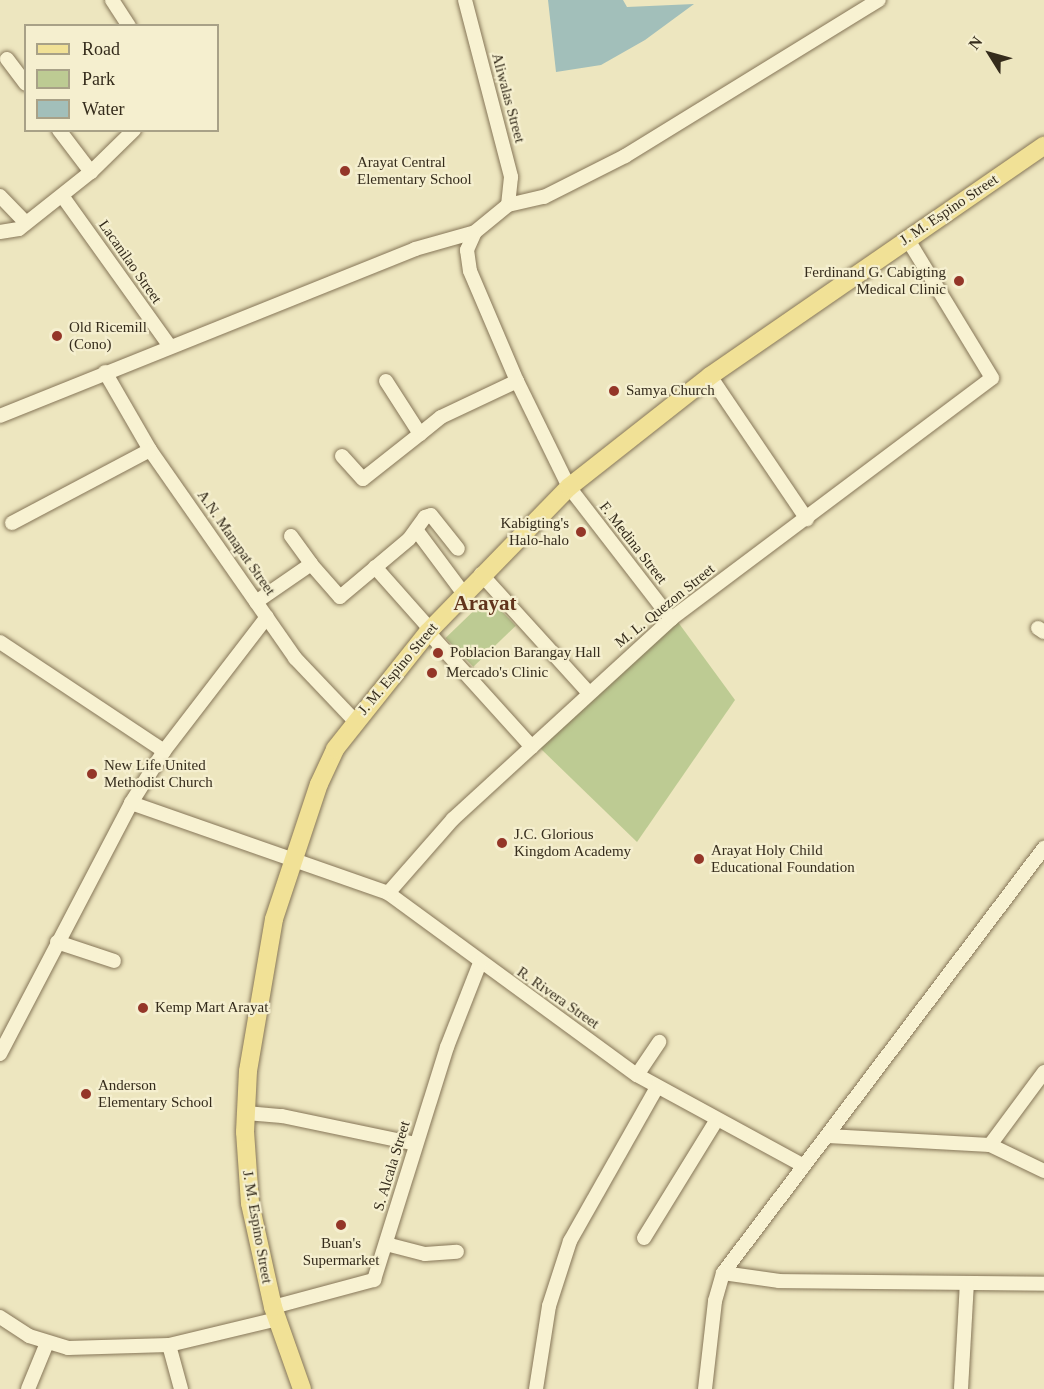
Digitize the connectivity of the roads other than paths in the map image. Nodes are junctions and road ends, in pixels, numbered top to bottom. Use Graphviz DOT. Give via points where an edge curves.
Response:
graph roads {
  1 [pos="112,0"];
  2 [pos="465,0"];
  3 [pos="879,0"];
  4 [pos="128,24"];
  5 [pos="7,59"];
  6 [pos="24,81"];
  7 [pos="61,132"];
  8 [pos="132,132"];
  9 [pos="1044,146"];
  10 [pos="92,172"];
  11 [pos="0,196"];
  12 [pos="63,197"];
  13 [pos="508,205"];
  14 [pos="26,223"];
  15 [pos="0,232"];
  16 [pos="475,232"];
  17 [pos="907,237"];
  18 [pos="169,345"];
  19 [pos="105,372"];
  20 [pos="710,376"];
  21 [pos="386,381"];
  22 [pos="517,381"];
  23 [pos="0,416"];
  24 [pos="420,434"];
  25 [pos="150,450"];
  26 [pos="342,456"];
  27 [pos="569,487"];
  28 [pos="807,519"];
  29 [pos="12,523"];
  30 [pos="417,531"];
  31 [pos="291,536"];
  32 [pos="458,549"];
  33 [pos="311,564"];
  34 [pos="375,567"];
  35 [pos="481,574"];
  36 [pos="464,594"];
  37 [pos="256,602"];
  38 [pos="267,617"];
  39 [pos="670,619"];
  40 [pos="429,630"];
  41 [pos="0,642"];
  42 [pos="588,692"];
  43 [pos="355,721"];
  44 [pos="532,747"];
  45 [pos="164,751"];
  46 [pos="131,803"];
  47 [pos="1044,848"];
  48 [pos="293,862"];
  49 [pos="388,893"];
  50 [pos="57,942"];
  51 [pos="114,961"];
  52 [pos="480,963"];
  53 [pos="659,1042"];
  54 [pos="0,1054"];
  55 [pos="1044,1072"];
  56 [pos="636,1075"];
  57 [pos="657,1087"];
  58 [pos="246,1113"];
  59 [pos="716,1121"];
  60 [pos="828,1136"];
  61 [pos="416,1144"];
  62 [pos="990,1145"];
  63 [pos="804,1166"];
  64 [pos="1044,1171"];
  65 [pos="644,1238"];
  66 [pos="386,1244"];
  67 [pos="457,1252"];
  68 [pos="723,1273"];
  69 [pos="967,1283"];
  70 [pos="1044,1284"];
  71 [pos="275,1313"];
  72 [pos="0,1317"];
  73 [pos="47,1343"];
  74 [pos="169,1345"];
  75 [pos="27,1389"];
  76 [pos="181,1389"];
  77 [pos="302,1389"];
  78 [pos="536,1389"];
  79 [pos="705,1389"];
  80 [pos="961,1389"];
  1 -- 4 [label="street"];
  2 -- 13 [label="street, Aliwalas Street" via="512,177"];
  3 -- 13 [label="street" via="790,58 588,177 544,196"];
  5 -- 6 [label="street"];
  7 -- 10 [label="street"];
  8 -- 10 [label="street"];
  9 -- 17 [label="main road, J. M. Espino Street"];
  10 -- 12 [label="street"];
  11 -- 14 [label="street"];
  12 -- 14 [label="street"];
  12 -- 18 [label="street, Lacanilao Street"];
  13 -- 16 [label="street"];
  14 -- 15 [label="street" via="13,231"];
  16 -- 18 [label="street" via="415,249"];
  16 -- 22 [label="street, F. Medina Street" via="467,250 470,271"];
  17 -- 20 [label="main road, J. M. Espino Street"];
  17 -- 28 [label="street, M. L. Quezon Street" via="992,378"];
  18 -- 19 [label="street"];
  19 -- 23 [label="street"];
  19 -- 25 [label="street, A.N. Manapat Street"];
  20 -- 27 [label="main road, J. M. Espino Street"];
  20 -- 28 [label="street"];
  21 -- 24 [label="street"];
  22 -- 24 [label="street" via="441,417"];
  22 -- 27 [label="street, F. Medina Street"];
  24 -- 26 [label="street" via="363,479"];
  25 -- 29 [label="street"];
  25 -- 37 [label="street, A.N. Manapat Street"];
  27 -- 35 [label="main road, J. M. Espino Street"];
  27 -- 39 [label="street, F. Medina Street"];
  28 -- 39 [label="street, M. L. Quezon Street"];
  30 -- 32 [label="street" via="418,524 431,515"];
  30 -- 34 [label="street"];
  30 -- 36 [label="street"];
  31 -- 33 [label="street"];
  33 -- 34 [label="street" via="340,597"];
  33 -- 37 [label="street"];
  34 -- 40 [label="street"];
  35 -- 36 [label="main road, J. M. Espino Street"];
  35 -- 42 [label="street"];
  36 -- 40 [label="main road, J. M. Espino Street"];
  37 -- 38 [label="street, A.N. Manapat Street"];
  38 -- 43 [label="street, A.N. Manapat Street" via="295,658"];
  38 -- 45 [label="street"];
  39 -- 42 [label="street, M. L. Quezon Street"];
  40 -- 43 [label="main road, J. M. Espino Street"];
  40 -- 44 [label="street"];
  41 -- 45 [label="street"];
  42 -- 44 [label="street, M. L. Quezon Street"];
  43 -- 48 [label="main road, J. M. Espino Street" via="319,784"];
  44 -- 49 [label="street, M. L. Quezon Street" via="453,819"];
  45 -- 46 [label="street"];
  46 -- 48 [label="street, R. Rivera Street"];
  46 -- 50 [label="street"];
  47 -- 60 [label="street"];
  48 -- 49 [label="street, R. Rivera Street"];
  48 -- 58 [label="main road, J. M. Espino Street" via="274,920 248,1071"];
  49 -- 52 [label="street, R. Rivera Street"];
  50 -- 51 [label="street"];
  50 -- 54 [label="street"];
  52 -- 56 [label="street, R. Rivera Street"];
  52 -- 61 [label="street, S. Alcala Street" via="447,1047"];
  53 -- 56 [label="street"];
  55 -- 62 [label="street"];
  56 -- 57 [label="street, R. Rivera Street"];
  57 -- 59 [label="street, R. Rivera Street"];
  57 -- 78 [label="street" via="570,1241 549,1306"];
  58 -- 61 [label="street" via="282,1116"];
  58 -- 71 [label="main road, J. M. Espino Street" via="250,1203"];
  59 -- 63 [label="street, R. Rivera Street"];
  59 -- 65 [label="street"];
  60 -- 62 [label="street"];
  60 -- 63 [label="street"];
  61 -- 66 [label="street, S. Alcala Street"];
  62 -- 64 [label="street"];
  63 -- 68 [label="street"];
  66 -- 67 [label="street" via="425,1254"];
  66 -- 71 [label="street, S. Alcala Street" via="374,1280"];
  68 -- 69 [label="street" via="779,1281"];
  68 -- 79 [label="street"];
  69 -- 70 [label="street"];
  69 -- 80 [label="street"];
  71 -- 74 [label="street"];
  71 -- 77 [label="main road, J. M. Espino Street"];
  72 -- 73 [label="street"];
  73 -- 74 [label="street" via="68,1348"];
  73 -- 75 [label="street"];
  74 -- 76 [label="street"];
}
